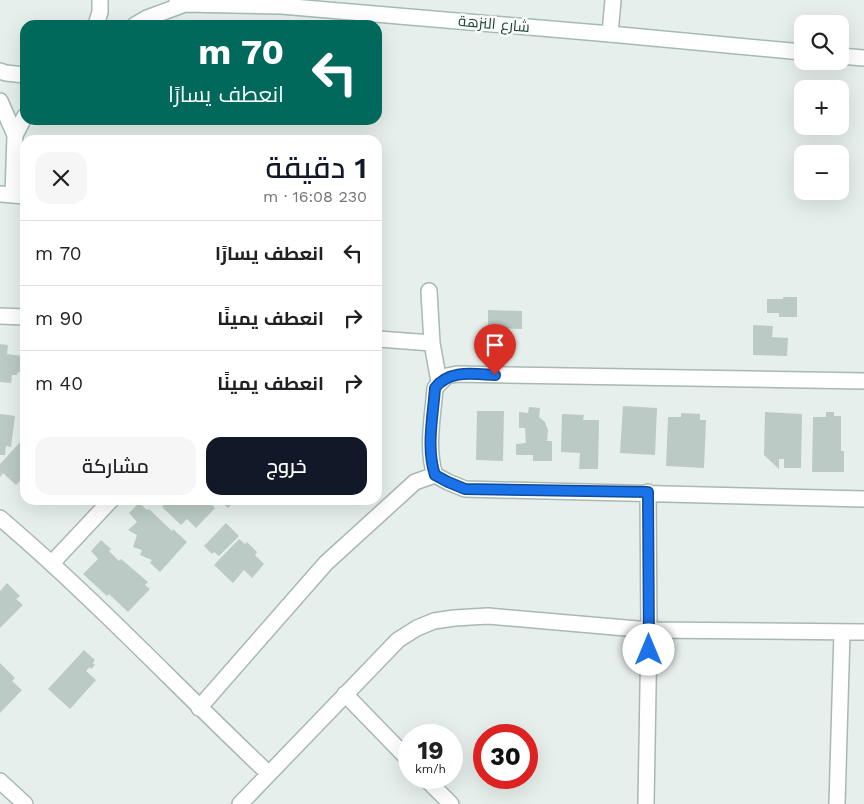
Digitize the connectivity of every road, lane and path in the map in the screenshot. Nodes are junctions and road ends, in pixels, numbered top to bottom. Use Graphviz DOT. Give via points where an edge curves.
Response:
graph roads {
  1 [pos="100,0"];
  2 [pos="613,0"];
  3 [pos="180,2"];
  4 [pos="98,20"];
  5 [pos="144,20"];
  6 [pos="610,34"];
  7 [pos="794,51"];
  8 [pos="849,57"];
  9 [pos="864,58"];
  10 [pos="0,71"];
  11 [pos="20,74"];
  12 [pos="0,101"];
  13 [pos="20,125"];
  14 [pos="15,135"];
  15 [pos="13,195"];
  16 [pos="429,291"];
  17 [pos="0,316"];
  18 [pos="20,317"];
  19 [pos="382,339"];
  20 [pos="432,343"];
  21 [pos="864,381"];
  22 [pos="439,382"];
  23 [pos="435,475"];
  24 [pos="648,492"];
  25 [pos="864,499"];
  26 [pos="106,505"];
  27 [pos="0,518"];
  28 [pos="52,563"];
  29 [pos="649,630"];
  30 [pos="842,632"];
  31 [pos="864,632"];
  32 [pos="345,694"];
  33 [pos="199,708"];
  34 [pos="398,749"];
  35 [pos="269,774"];
  36 [pos="0,781"];
  37 [pos="437,789"];
  38 [pos="25,804"];
  39 [pos="240,804"];
  40 [pos="451,804"];
  41 [pos="646,804"];
  42 [pos="837,804"];
  1 -- 4 [label="street"];
  2 -- 6 [label="street"];
  3 -- 5 [label="street, شارع النزهة"];
  3 -- 6 [label="street, شارع النزهة" via="281,6"];
  6 -- 7 [label="street, شارع النزهة"];
  8 -- 9 [label="street"];
  10 -- 11 [label="street"];
  12 -- 14 [label="street"];
  13 -- 14 [label="street"];
  14 -- 15 [label="street"];
  16 -- 20 [label="street"];
  17 -- 18 [label="street"];
  19 -- 20 [label="street"];
  20 -- 22 [label="street"];
  21 -- 22 [label="street" via="457,374"];
  22 -- 23 [label="street" via="435,388 431,450"];
  23 -- 24 [label="street" via="465,489"];
  23 -- 33 [label="street" via="415,482 326,563"];
  24 -- 25 [label="street"];
  24 -- 29 [label="street"];
  26 -- 28 [label="street"];
  27 -- 28 [label="street"];
  28 -- 33 [label="street"];
  29 -- 30 [label="street"];
  29 -- 32 [label="street" via="488,616 434,621 398,640"];
  29 -- 41 [label="street"];
  30 -- 31 [label="street"];
  30 -- 42 [label="street"];
  32 -- 34 [label="street"];
  32 -- 35 [label="street"];
  33 -- 35 [label="street"];
  35 -- 39 [label="street"];
  36 -- 38 [label="street"];
  37 -- 40 [label="street"];
}
